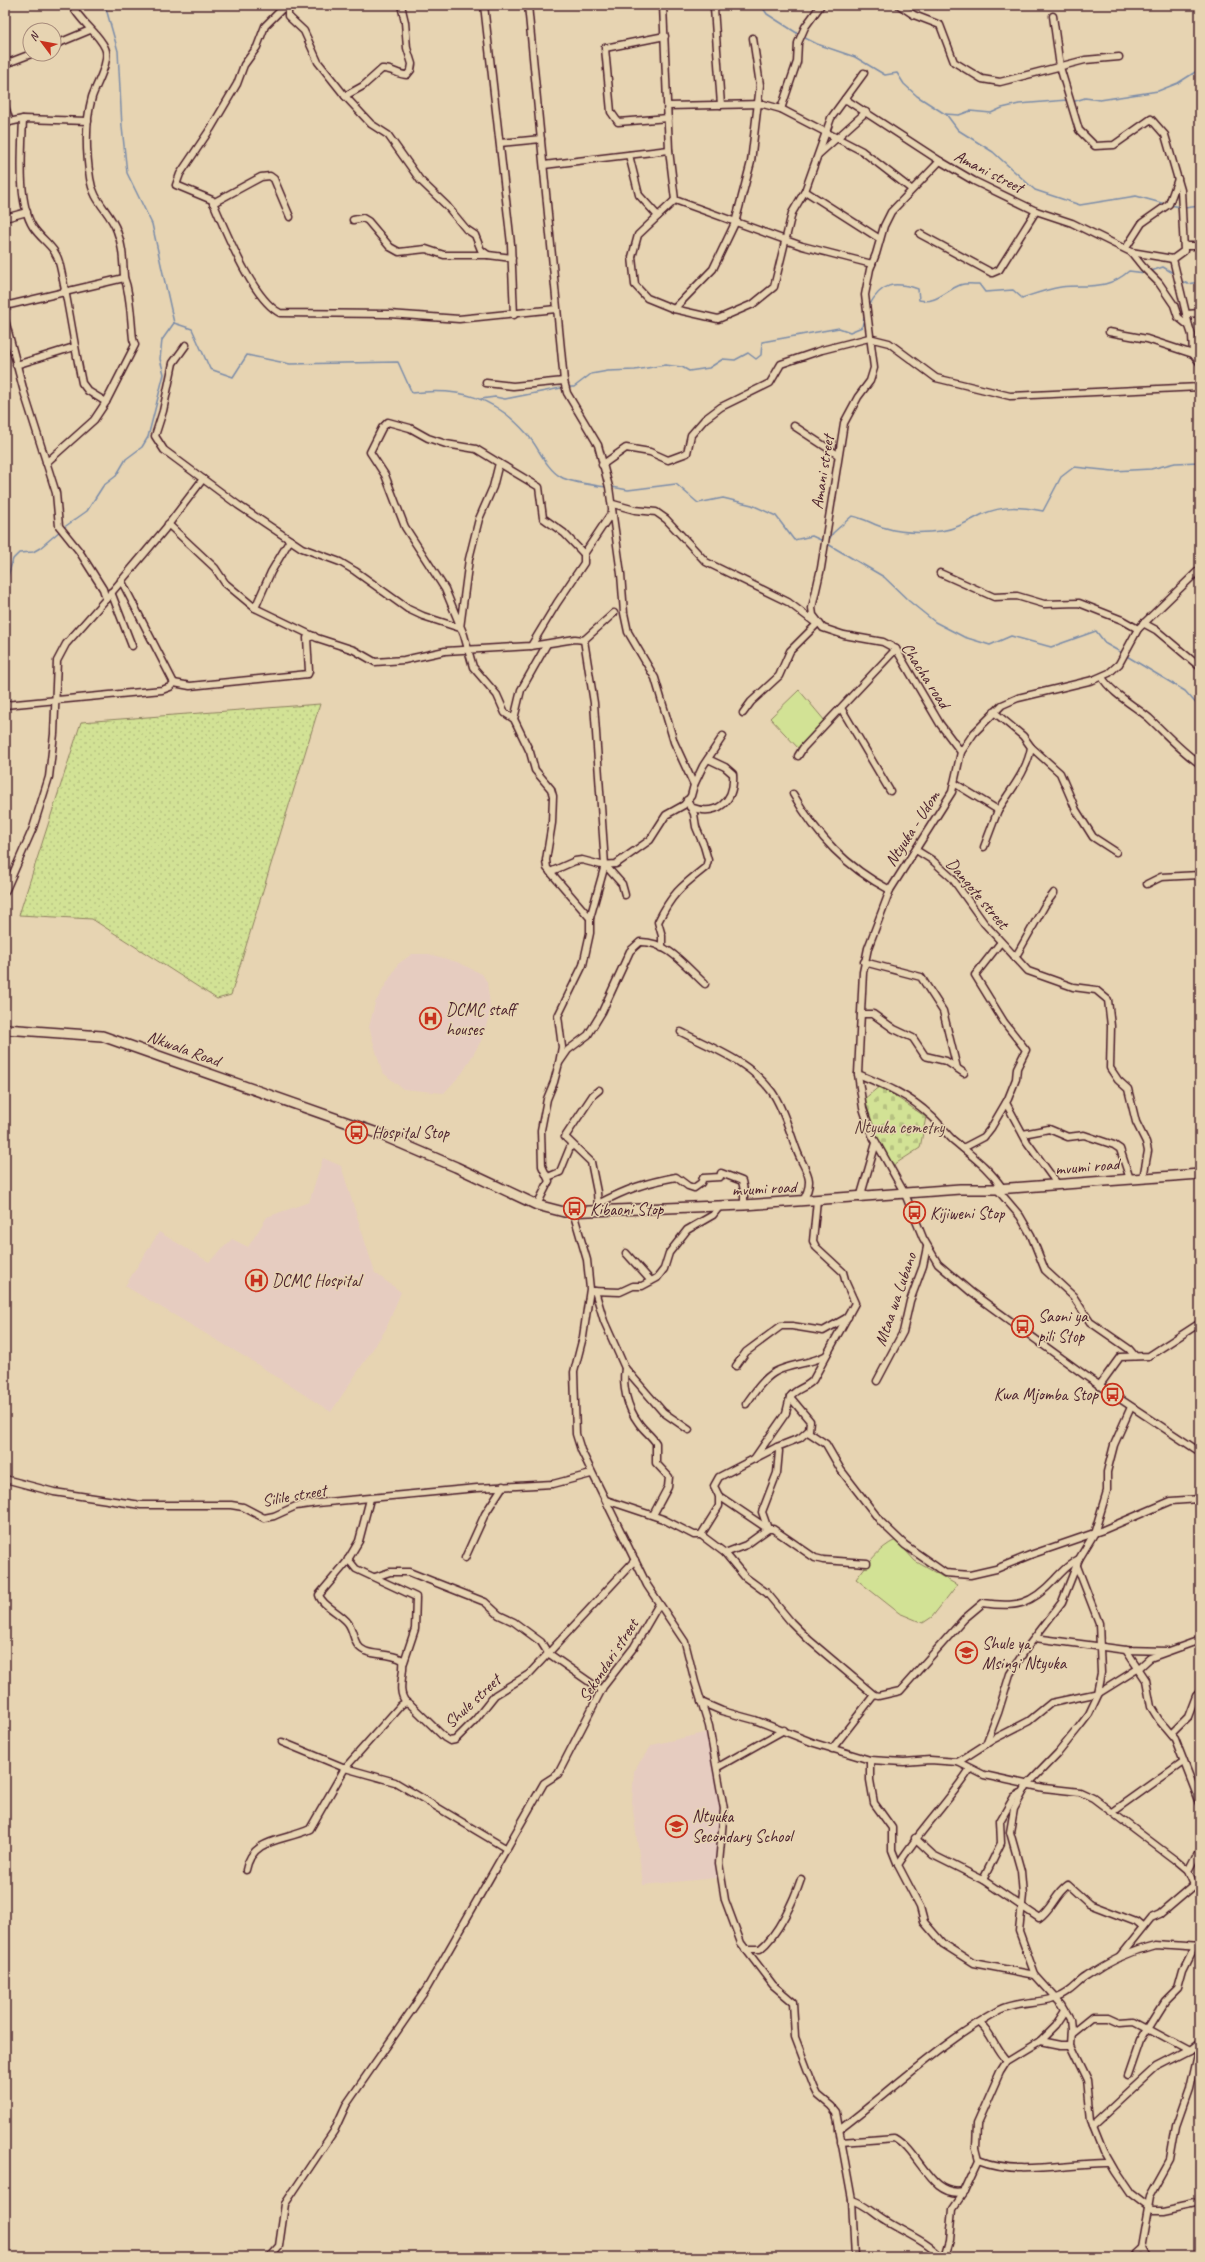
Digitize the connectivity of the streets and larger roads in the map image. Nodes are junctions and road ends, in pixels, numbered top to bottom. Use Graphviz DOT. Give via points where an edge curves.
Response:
graph roads {
  1 [pos="72,5"];
  2 [pos="287,5"];
  3 [pos="401,5"];
  4 [pos="484,5"];
  5 [pos="528,5"];
  6 [pos="663,5"];
  7 [pos="821,5"];
  8 [pos="899,5"];
  9 [pos="714,8"];
  10 [pos="1053,16"];
  11 [pos="90,30"];
  12 [pos="665,36"];
  13 [pos="753,38"];
  14 [pos="62,42"];
  15 [pos="1119,57"];
  16 [pos="22,58"];
  17 [pos="5,64"];
  18 [pos="1060,67"];
  19 [pos="864,73"];
  20 [pos="345,96"];
  21 [pos="845,99"];
  22 [pos="758,104"];
  23 [pos="721,105"];
  24 [pos="5,106"];
  25 [pos="668,106"];
  26 [pos="781,109"];
  27 [pos="866,112"];
  28 [pos="668,118"];
  29 [pos="23,119"];
  30 [pos="88,121"];
  31 [pos="8,122"];
  32 [pos="827,131"];
  33 [pos="838,137"];
  34 [pos="541,139"];
  35 [pos="500,143"];
  36 [pos="669,150"];
  37 [pos="629,155"];
  38 [pos="818,155"];
  39 [pos="940,161"];
  40 [pos="544,165"];
  41 [pos="1178,179"];
  42 [pos="911,189"];
  43 [pos="805,191"];
  44 [pos="675,200"];
  45 [pos="213,203"];
  46 [pos="1036,211"];
  47 [pos="27,212"];
  48 [pos="658,216"];
  49 [pos="290,217"];
  50 [pos="5,218"];
  51 [pos="353,220"];
  52 [pos="735,223"];
  53 [pos="920,234"];
  54 [pos="880,239"];
  55 [pos="784,240"];
  56 [pos="1184,246"];
  57 [pos="1200,246"];
  58 [pos="1128,250"];
  59 [pos="488,255"];
  60 [pos="512,258"];
  61 [pos="1173,259"];
  62 [pos="872,264"];
  63 [pos="124,278"];
  64 [pos="64,290"];
  65 [pos="5,306"];
  66 [pos="556,309"];
  67 [pos="674,309"];
  68 [pos="1200,313"];
  69 [pos="1186,314"];
  70 [pos="514,315"];
  71 [pos="5,320"];
  72 [pos="1189,326"];
  73 [pos="1109,332"];
  74 [pos="870,338"];
  75 [pos="186,345"];
  76 [pos="74,347"];
  77 [pos="1193,354"];
  78 [pos="1200,362"];
  79 [pos="16,364"];
  80 [pos="564,382"];
  81 [pos="486,383"];
  82 [pos="1200,386"];
  83 [pos="106,402"];
  84 [pos="794,426"];
  85 [pos="838,455"];
  86 [pos="46,463"];
  87 [pos="499,463"];
  88 [pos="602,465"];
  89 [pos="203,479"];
  90 [pos="613,504"];
  91 [pos="612,512"];
  92 [pos="168,524"];
  93 [pos="290,540"];
  94 [pos="584,554"];
  95 [pos="1200,569"];
  96 [pos="940,573"];
  97 [pos="121,580"];
  98 [pos="111,592"];
  99 [pos="106,599"];
  100 [pos="255,608"];
  101 [pos="614,613"];
  102 [pos="1144,623"];
  103 [pos="817,624"];
  104 [pos="460,628"];
  105 [pos="1138,629"];
  106 [pos="314,636"];
  107 [pos="584,640"];
  108 [pos="547,644"];
  109 [pos="132,646"];
  110 [pos="531,646"];
  111 [pos="896,649"];
  112 [pos="466,651"];
  113 [pos="1200,667"];
  114 [pos="1102,677"];
  115 [pos="174,683"];
  116 [pos="55,700"];
  117 [pos="5,705"];
  118 [pos="841,708"];
  119 [pos="994,712"];
  120 [pos="743,713"];
  121 [pos="514,719"];
  122 [pos="723,736"];
  123 [pos="1031,747"];
  124 [pos="961,752"];
  125 [pos="798,756"];
  126 [pos="708,759"];
  127 [pos="1200,764"];
  128 [pos="954,783"];
  129 [pos="694,784"];
  130 [pos="890,791"];
  131 [pos="793,794"];
  132 [pos="686,803"];
  133 [pos="690,807"];
  134 [pos="998,810"];
  135 [pos="984,847"];
  136 [pos="916,850"];
  137 [pos="1116,852"];
  138 [pos="605,865"];
  139 [pos="550,872"];
  140 [pos="1200,875"];
  141 [pos="1147,884"];
  142 [pos="890,890"];
  143 [pos="5,892"];
  144 [pos="1054,894"];
  145 [pos="625,895"];
  146 [pos="590,918"];
  147 [pos="1001,942"];
  148 [pos="662,948"];
  149 [pos="1015,958"];
  150 [pos="864,962"];
  151 [pos="705,984"];
  152 [pos="861,1014"];
  153 [pos="5,1029"];
  154 [pos="681,1032"];
  155 [pos="559,1063"];
  156 [pos="957,1068"];
  157 [pos="964,1073"];
  158 [pos="858,1074"];
  159 [pos="599,1090"];
  160 [pos="1006,1103"];
  161 [pos="348,1123"];
  162 [pos="1024,1134"];
  163 [pos="876,1144"];
  164 [pos="572,1145"];
  165 [pos="963,1148"];
  166 [pos="1200,1174"];
  167 [pos="548,1177"];
  168 [pos="1143,1178"];
  169 [pos="1130,1179"];
  170 [pos="1058,1185"];
  171 [pos="1000,1189"];
  172 [pos="905,1194"];
  173 [pos="860,1198"];
  174 [pos="817,1200"];
  175 [pos="803,1201"];
  176 [pos="537,1205"];
  177 [pos="744,1205"];
  178 [pos="720,1206"];
  179 [pos="598,1208"];
  180 [pos="573,1212"];
  181 [pos="927,1247"];
  182 [pos="626,1253"];
  183 [pos="651,1281"];
  184 [pos="592,1291"];
  185 [pos="848,1317"];
  186 [pos="1200,1323"];
  187 [pos="825,1356"];
  188 [pos="1135,1356"];
  189 [pos="736,1366"];
  190 [pos="625,1368"];
  191 [pos="877,1381"];
  192 [pos="1099,1386"];
  193 [pos="790,1397"];
  194 [pos="746,1404"];
  195 [pos="1131,1408"];
  196 [pos="689,1430"];
  197 [pos="808,1432"];
  198 [pos="777,1447"];
  199 [pos="1200,1452"];
  200 [pos="752,1460"];
  201 [pos="591,1474"];
  202 [pos="5,1479"];
  203 [pos="503,1486"];
  204 [pos="719,1496"];
  205 [pos="370,1499"];
  206 [pos="1200,1499"];
  207 [pos="606,1500"];
  208 [pos="653,1515"];
  209 [pos="768,1529"];
  210 [pos="1094,1534"];
  211 [pos="700,1535"];
  212 [pos="725,1554"];
  213 [pos="465,1558"];
  214 [pos="348,1559"];
  215 [pos="635,1560"];
  216 [pos="868,1563"];
  217 [pos="1078,1563"];
  218 [pos="374,1577"];
  219 [pos="659,1604"];
  220 [pos="1035,1638"];
  221 [pos="1200,1640"];
  222 [pos="1100,1646"];
  223 [pos="1126,1650"];
  224 [pos="1172,1651"];
  225 [pos="548,1652"];
  226 [pos="404,1662"];
  227 [pos="1139,1668"];
  228 [pos="601,1690"];
  229 [pos="1200,1692"];
  230 [pos="1098,1693"];
  231 [pos="874,1695"];
  232 [pos="406,1702"];
  233 [pos="701,1702"];
  234 [pos="784,1730"];
  235 [pos="1171,1734"];
  236 [pos="282,1742"];
  237 [pos="986,1744"];
  238 [pos="832,1749"];
  239 [pos="870,1760"];
  240 [pos="958,1762"];
  241 [pos="1184,1762"];
  242 [pos="718,1767"];
  243 [pos="345,1768"];
  244 [pos="970,1769"];
  245 [pos="1027,1785"];
  246 [pos="1022,1792"];
  247 [pos="1200,1803"];
  248 [pos="1113,1812"];
  249 [pos="915,1838"];
  250 [pos="1200,1848"];
  251 [pos="507,1849"];
  252 [pos="898,1865"];
  253 [pos="246,1870"];
  254 [pos="1188,1871"];
  255 [pos="801,1879"];
  256 [pos="983,1880"];
  257 [pos="1194,1885"];
  258 [pos="1200,1891"];
  259 [pos="1022,1907"];
  260 [pos="1142,1927"];
  261 [pos="1197,1948"];
  262 [pos="745,1949"];
  263 [pos="1119,1959"];
  264 [pos="1035,1975"];
  265 [pos="1055,1998"];
  266 [pos="1065,2011"];
  267 [pos="980,2023"];
  268 [pos="1150,2028"];
  269 [pos="1071,2034"];
  270 [pos="1040,2042"];
  271 [pos="1199,2042"];
  272 [pos="1070,2045"];
  273 [pos="1189,2050"];
  274 [pos="1008,2061"];
  275 [pos="1128,2076"];
  276 [pos="1093,2125"];
  277 [pos="839,2130"];
  278 [pos="842,2142"];
  279 [pos="979,2160"];
  280 [pos="1110,2163"];
  281 [pos="964,2192"];
  282 [pos="852,2200"];
  283 [pos="1200,2202"];
  284 [pos="1150,2207"];
  285 [pos="1142,2248"];
  286 [pos="269,2257"];
  287 [pos="855,2257"];
  288 [pos="941,2257"];
  289 [pos="945,2257"];
  290 [pos="1131,2257"];
  291 [pos="1146,2257"];
  1 -- 11 [label="street"];
  2 -- 20 [label="street" via="288,16 304,31 318,62"];
  2 -- 45 [label="street" via="265,26 258,47 244,65 237,84 180,174 176,186 212,200"];
  3 -- 20 [label="street" via="411,70 407,75 401,75 395,71 382,69 364,86"];
  4 -- 35 [label="street"];
  5 -- 34 [label="street"];
  6 -- 12 [label="street"];
  7 -- 26 [label="street" via="805,27 798,43 797,62"];
  8 -- 18 [label="street" via="914,15 940,26 954,62 982,79 1000,82"];
  9 -- 23 [label="street"];
  10 -- 18 [label="street"];
  11 -- 14 [label="street"];
  11 -- 30 [label="street" via="107,52 92,97"];
  12 -- 25 [label="street"];
  12 -- 28 [label="street" via="605,48 610,112 618,122"];
  13 -- 22 [label="street" via="760,85"];
  15 -- 18 [label="street" via="1085,60"];
  16 -- 17 [label="street"];
  18 -- 41 [label="street" via="1079,130 1095,146 1114,145 1151,120 1165,135"];
  19 -- 21 [label="street"];
  20 -- 59 [label="street" via="371,124 388,135 412,167 414,174 466,229 475,235 481,250"];
  21 -- 27 [label="street"];
  21 -- 32 [label="street" via="831,118"];
  22 -- 23 [label="street"];
  22 -- 26 [label="street"];
  22 -- 52 [label="street" via="751,162"];
  23 -- 25 [label="street"];
  24 -- 31 [label="street"];
  25 -- 28 [label="street"];
  26 -- 32 [label="street"];
  27 -- 33 [label="street"];
  27 -- 39 [label="street"];
  28 -- 36 [label="street"];
  29 -- 30 [label="street"];
  29 -- 31 [label="street"];
  29 -- 47 [label="street" via="23,183"];
  30 -- 63 [label="street" via="90,180 94,195 117,231 124,261"];
  32 -- 33 [label="street"];
  32 -- 38 [label="street"];
  33 -- 38 [label="street"];
  33 -- 42 [label="street" via="862,151"];
  34 -- 35 [label="street"];
  34 -- 40 [label="street"];
  35 -- 60 [label="street"];
  36 -- 37 [label="street"];
  36 -- 44 [label="street"];
  37 -- 40 [label="street"];
  37 -- 48 [label="street" via="638,195"];
  38 -- 43 [label="street"];
  39 -- 42 [label="street, Amani street"];
  39 -- 46 [label="street, Amani street" via="974,182"];
  40 -- 66 [label="street"];
  41 -- 56 [label="street" via="1181,190"];
  41 -- 58 [label="street" via="1169,204 1142,223"];
  42 -- 54 [label="street, Amani street" via="891,212"];
  43 -- 54 [label="street"];
  43 -- 55 [label="street" via="792,213"];
  44 -- 48 [label="street"];
  44 -- 52 [label="street"];
  45 -- 49 [label="street" via="261,177 270,176 274,179"];
  45 -- 70 [label="street" via="261,297 280,313 390,314 440,319"];
  46 -- 53 [label="street" via="999,270 992,273"];
  46 -- 58 [label="street, Amani street" via="1072,224"];
  47 -- 50 [label="street"];
  47 -- 64 [label="street" via="34,227 56,254"];
  48 -- 67 [label="street" via="638,235 632,257 635,285 647,298"];
  51 -- 59 [label="street" via="364,218 390,247 398,252 426,249 444,255"];
  52 -- 55 [label="street"];
  52 -- 67 [label="street" via="713,269"];
  54 -- 62 [label="street, Amani street"];
  55 -- 62 [label="street"];
  55 -- 67 [label="street" via="774,287 753,304 718,319"];
  56 -- 57 [label="street"];
  56 -- 61 [label="street" via="1184,251"];
  58 -- 61 [label="street"];
  58 -- 72 [label="street, Amani street" via="1159,283 1174,305 1178,317"];
  59 -- 60 [label="street"];
  60 -- 70 [label="street"];
  61 -- 69 [label="street"];
  62 -- 74 [label="street, Amani street" via="865,295"];
  63 -- 64 [label="street"];
  63 -- 83 [label="street" via="135,345"];
  64 -- 65 [label="street"];
  64 -- 76 [label="street"];
  66 -- 70 [label="street"];
  66 -- 80 [label="street"];
  68 -- 69 [label="street"];
  69 -- 72 [label="street"];
  71 -- 79 [label="street"];
  72 -- 77 [label="street"];
  73 -- 77 [label="street" via="1147,339"];
  74 -- 82 [label="street" via="889,343 936,378 1010,396"];
  74 -- 85 [label="street, Amani street" via="874,353 873,374 847,416"];
  74 -- 88 [label="street" via="781,364 770,383 721,407 705,419 691,435 687,453 668,460 650,452 626,448"];
  75 -- 89 [label="street" via="173,363 155,436 164,450"];
  76 -- 79 [label="street"];
  76 -- 83 [label="street" via="82,383 88,391"];
  77 -- 78 [label="street"];
  79 -- 86 [label="street"];
  80 -- 81 [label="street" via="513,386"];
  80 -- 88 [label="street" via="567,393 598,445"];
  83 -- 86 [label="street" via="94,420"];
  84 -- 85 [label="street"];
  85 -- 103 [label="street, Amani street" via="821,568 812,608"];
  86 -- 99 [label="street" via="58,502 59,526 79,551 103,589"];
  87 -- 94 [label="street" via="539,487 543,518 564,533"];
  87 -- 104 [label="street" via="493,487 479,519 469,559"];
  87 -- 104 [label="street" via="476,449 446,444 410,428 388,422 382,428 370,452 385,475 405,527 445,589"];
  88 -- 90 [label="street"];
  89 -- 92 [label="street"];
  89 -- 93 [label="street"];
  90 -- 91 [label="street"];
  90 -- 103 [label="street, Chacha road" via="656,512 666,519 706,562 788,602"];
  91 -- 94 [label="street"];
  91 -- 129 [label="street" via="628,632 655,678 674,742"];
  92 -- 97 [label="street"];
  92 -- 100 [label="street" via="215,568 225,583"];
  93 -- 100 [label="street"];
  93 -- 104 [label="street" via="308,551 340,562 356,571 408,609"];
  94 -- 110 [label="street" via="584,563"];
  95 -- 102 [label="street, Ntyuka - Udom"];
  96 -- 105 [label="street" via="994,597 1017,596 1044,604 1080,603"];
  97 -- 98 [label="street"];
  97 -- 115 [label="street"];
  98 -- 99 [label="street"];
  98 -- 109 [label="street"];
  99 -- 116 [label="street" via="61,652 56,673"];
  100 -- 106 [label="street"];
  101 -- 107 [label="street"];
  102 -- 105 [label="street, Ntyuka - Udom"];
  102 -- 113 [label="street"];
  103 -- 111 [label="street, Chacha road" via="830,632 883,642"];
  103 -- 120 [label="street" via="790,651 779,676"];
  104 -- 112 [label="street"];
  105 -- 114 [label="street, Ntyuka - Udom" via="1119,664"];
  106 -- 112 [label="street" via="354,650 375,662 404,660 445,651"];
  106 -- 115 [label="street" via="307,638 308,674 190,686"];
  107 -- 108 [label="street"];
  107 -- 138 [label="street" via="594,703"];
  108 -- 110 [label="street"];
  108 -- 121 [label="street" via="521,690"];
  110 -- 112 [label="street"];
  111 -- 118 [label="street"];
  111 -- 124 [label="street, Chacha road" via="940,724"];
  112 -- 121 [label="street" via="475,672 497,695 505,713"];
  114 -- 119 [label="street, Ntyuka - Udom" via="1071,687 1018,698 1002,705"];
  114 -- 127 [label="street" via="1109,686"];
  115 -- 116 [label="street" via="170,688 162,690"];
  116 -- 117 [label="street"];
  116 -- 143 [label="street" via="49,777 33,828"];
  118 -- 125 [label="street"];
  118 -- 130 [label="street"];
  119 -- 123 [label="street" via="1023,736"];
  119 -- 124 [label="street, Ntyuka - Udom"];
  121 -- 139 [label="street" via="530,752 535,770 551,789 553,796 546,860"];
  122 -- 126 [label="street"];
  123 -- 134 [label="street" via="1019,778"];
  123 -- 137 [label="street" via="1060,773 1076,810 1093,837"];
  124 -- 128 [label="street, Ntyuka - Udom"];
  126 -- 129 [label="street"];
  126 -- 133 [label="street" via="733,774 734,782 730,795 721,808 711,811"];
  128 -- 134 [label="street"];
  128 -- 136 [label="street, Ntyuka - Udom" via="949,797"];
  129 -- 132 [label="street" via="693,792"];
  131 -- 142 [label="street" via="824,841 838,855 872,882"];
  132 -- 133 [label="street"];
  132 -- 138 [label="street" via="666,815 650,840 616,864"];
  133 -- 148 [label="street" via="708,860 706,867 678,889 669,900 658,922"];
  134 -- 135 [label="street"];
  136 -- 142 [label="street, Ntyuka - Udom"];
  136 -- 147 [label="street, Dangote street" via="952,878"];
  138 -- 139 [label="street" via="575,861"];
  138 -- 145 [label="street" via="622,884"];
  138 -- 146 [label="street"];
  139 -- 146 [label="street"];
  140 -- 141 [label="street" via="1161,877"];
  142 -- 150 [label="street, Ntyuka - Udom"];
  144 -- 149 [label="street"];
  146 -- 155 [label="street" via="590,933 583,965 558,1016 562,1047"];
  147 -- 149 [label="street, Dangote street"];
  147 -- 160 [label="street" via="975,975 1004,1022 1026,1050 1017,1068 1016,1079"];
  148 -- 151 [label="street" via="686,964"];
  148 -- 155 [label="street" via="645,942 637,943 633,947 588,1035 568,1050"];
  149 -- 168 [label="street, Dangote street" via="1032,974 1073,987 1096,990 1108,1000 1112,1026 1110,1068 1130,1093 1136,1122 1146,1142 1148,1151"];
  150 -- 152 [label="street, Ntyuka - Udom"];
  150 -- 156 [label="street" via="921,977 943,1011"];
  152 -- 156 [label="street" via="877,1016 915,1040 925,1056 946,1061"];
  152 -- 158 [label="street, Ntyuka - Udom"];
  153 -- 161 [label="street, Nkwala Road" via="102,1036"];
  154 -- 175 [label="street" via="718,1049 752,1070 773,1092 808,1172 810,1183"];
  155 -- 167 [label="street" via="547,1099 541,1130 542,1166"];
  156 -- 157 [label="street"];
  158 -- 163 [label="street, Ntyuka - Udom" via="863,1108"];
  158 -- 165 [label="street" via="914,1101"];
  159 -- 164 [label="street" via="595,1092 565,1137"];
  160 -- 162 [label="street"];
  160 -- 165 [label="street" via="984,1137"];
  161 -- 176 [label="street, mvumi road" via="456,1167"];
  162 -- 169 [label="street" via="1049,1128 1068,1137 1084,1136 1114,1145 1120,1149"];
  162 -- 170 [label="street"];
  163 -- 172 [label="street, Ntyuka - Udom"];
  163 -- 173 [label="street"];
  164 -- 167 [label="street" via="560,1172"];
  164 -- 179 [label="street" via="591,1162"];
  165 -- 171 [label="street" via="975,1156 979,1165 987,1168"];
  166 -- 168 [label="street, mvumi road"];
  167 -- 176 [label="street" via="549,1181"];
  168 -- 169 [label="street, mvumi road"];
  169 -- 170 [label="street, mvumi road"];
  170 -- 171 [label="street, mvumi road"];
  171 -- 172 [label="street, mvumi road" via="960,1189"];
  171 -- 188 [label="street" via="1031,1235 1045,1270 1073,1296 1090,1322"];
  172 -- 173 [label="street, mvumi road"];
  172 -- 181 [label="street, Ntyuka - Udom"];
  173 -- 174 [label="street, mvumi road"];
  174 -- 175 [label="street, mvumi road"];
  174 -- 185 [label="street" via="813,1241 816,1247 843,1272 855,1301"];
  175 -- 177 [label="street, mvumi road"];
  176 -- 180 [label="street, mvumi road"];
  177 -- 178 [label="street, mvumi road"];
  177 -- 179 [label="street" via="742,1181 721,1173 720,1177 703,1178 694,1188 676,1177 649,1181 631,1187"];
  178 -- 179 [label="street, mvumi road"];
  178 -- 183 [label="street" via="713,1215 687,1230 669,1253 661,1274"];
  179 -- 180 [label="street, mvumi road"];
  180 -- 184 [label="street" via="587,1260"];
  181 -- 191 [label="street, Mtaa wa Lubano" via="903,1332"];
  181 -- 192 [label="street, Ntyuka - Udom" via="938,1264 951,1277"];
  182 -- 183 [label="street"];
  183 -- 184 [label="street" via="620,1292"];
  184 -- 190 [label="street"];
  184 -- 201 [label="street" via="574,1372 576,1434"];
  185 -- 187 [label="street"];
  185 -- 189 [label="street" via="822,1331 781,1326 746,1352"];
  186 -- 188 [label="street" via="1149,1356"];
  187 -- 193 [label="street" via="809,1384"];
  187 -- 194 [label="street" via="776,1372"];
  188 -- 192 [label="street" via="1120,1357 1116,1360"];
  190 -- 196 [label="street" via="658,1407"];
  190 -- 208 [label="street" via="622,1382 637,1421 656,1443 656,1463 669,1477 668,1487"];
  192 -- 195 [label="street, Ntyuka - Udom"];
  193 -- 197 [label="street" via="810,1421"];
  193 -- 200 [label="street" via="786,1413"];
  195 -- 199 [label="street, Ntyuka - Udom"];
  195 -- 210 [label="street" via="1114,1445 1107,1472 1107,1491"];
  197 -- 198 [label="street"];
  197 -- 210 [label="street" via="826,1444 841,1470 881,1522 905,1545 945,1573 970,1575 996,1569"];
  198 -- 200 [label="street"];
  198 -- 209 [label="street" via="777,1473 762,1512"];
  200 -- 204 [label="street" via="719,1477 714,1486"];
  201 -- 203 [label="street, Silile street" via="553,1484"];
  201 -- 207 [label="street"];
  202 -- 205 [label="street, Silile street" via="54,1492 141,1505 231,1505 243,1507 264,1518 296,1506"];
  203 -- 205 [label="street, Silile street"];
  203 -- 213 [label="street" via="485,1514"];
  204 -- 209 [label="street"];
  204 -- 211 [label="street" via="716,1513"];
  205 -- 214 [label="street" via="359,1541"];
  206 -- 210 [label="street" via="1171,1502"];
  207 -- 208 [label="street"];
  207 -- 215 [label="street"];
  208 -- 211 [label="street" via="694,1535"];
  209 -- 212 [label="street" via="746,1545"];
  209 -- 216 [label="street" via="823,1560"];
  210 -- 217 [label="street"];
  211 -- 212 [label="street"];
  212 -- 231 [label="street" via="745,1577 767,1593 790,1622"];
  214 -- 218 [label="street" via="356,1568"];
  214 -- 226 [label="street" via="319,1595 320,1598 348,1623 361,1649 366,1652 387,1653"];
  215 -- 219 [label="street"];
  215 -- 225 [label="street, Shule street"];
  217 -- 220 [label="street" via="1062,1602"];
  217 -- 222 [label="street" via="1100,1623"];
  217 -- 231 [label="street" via="1066,1567 1047,1587 1019,1606 983,1603 964,1619 900,1691"];
  218 -- 225 [label="street" via="390,1572 409,1572 472,1596 514,1622 541,1642"];
  218 -- 226 [label="street" via="416,1597 415,1629"];
  219 -- 228 [label="street, Sekondari street" via="638,1641"];
  219 -- 233 [label="street" via="685,1642"];
  220 -- 222 [label="street"];
  220 -- 237 [label="street" via="1010,1674"];
  221 -- 224 [label="street"];
  222 -- 223 [label="street"];
  222 -- 230 [label="street" via="1101,1673"];
  223 -- 224 [label="street"];
  223 -- 227 [label="street"];
  224 -- 227 [label="street" via="1150,1658"];
  225 -- 228 [label="street"];
  225 -- 232 [label="street, Shule street" via="529,1674 495,1695 475,1720 453,1740 444,1738"];
  226 -- 232 [label="street" via="402,1684"];
  227 -- 230 [label="street"];
  227 -- 235 [label="street" via="1146,1680 1151,1707"];
  228 -- 251 [label="street, Sekondari street" via="558,1774 544,1783"];
  229 -- 235 [label="street" via="1196,1695 1188,1717"];
  230 -- 237 [label="street" via="1051,1703 1029,1721"];
  230 -- 245 [label="street" via="1089,1714 1079,1727"];
  231 -- 238 [label="street"];
  232 -- 243 [label="street"];
  233 -- 234 [label="street"];
  233 -- 242 [label="street"];
  234 -- 238 [label="street"];
  234 -- 242 [label="street"];
  235 -- 241 [label="street"];
  236 -- 243 [label="street"];
  237 -- 240 [label="street"];
  238 -- 239 [label="street"];
  239 -- 240 [label="street"];
  239 -- 252 [label="street" via="874,1803 892,1828 892,1850"];
  240 -- 244 [label="street"];
  241 -- 247 [label="street"];
  241 -- 248 [label="street"];
  242 -- 262 [label="street" via="724,1809 719,1863 720,1884 732,1923"];
  243 -- 251 [label="street" via="395,1782"];
  243 -- 253 [label="street" via="310,1829 257,1848 249,1857"];
  244 -- 245 [label="street"];
  244 -- 249 [label="street" via="946,1803"];
  245 -- 246 [label="street"];
  245 -- 248 [label="street" via="1080,1792"];
  246 -- 256 [label="street" via="1014,1797 1000,1822 1001,1843"];
  246 -- 259 [label="street" via="1014,1809 1010,1827 1021,1871"];
  248 -- 254 [label="street"];
  249 -- 252 [label="street"];
  249 -- 256 [label="street" via="933,1855"];
  250 -- 254 [label="street"];
  251 -- 286 [label="street" via="427,1988 346,2105 334,2131 285,2204 279,2246"];
  252 -- 264 [label="street" via="920,1907 924,1922 943,1944 973,1963"];
  254 -- 257 [label="street"];
  255 -- 262 [label="street" via="791,1904 767,1942 760,1949"];
  256 -- 259 [label="street"];
  257 -- 258 [label="street"];
  257 -- 260 [label="street"];
  259 -- 260 [label="street" via="1039,1918 1068,1885 1089,1904 1136,1922"];
  259 -- 264 [label="street" via="1019,1931"];
  260 -- 263 [label="street"];
  261 -- 263 [label="street" via="1155,1945"];
  261 -- 268 [label="street" via="1183,1970 1178,1988 1162,2006"];
  262 -- 277 [label="street" via="773,1984 793,2002 795,2037 817,2094 834,2109"];
  263 -- 265 [label="street" via="1086,1976 1068,1992"];
  264 -- 265 [label="street"];
  265 -- 266 [label="street"];
  265 -- 267 [label="street" via="1014,2004"];
  266 -- 269 [label="street" via="1070,2019"];
  266 -- 270 [label="street"];
  267 -- 274 [label="street" via="990,2033 997,2051"];
  267 -- 277 [label="street" via="919,2066"];
  268 -- 269 [label="street" via="1132,2021 1120,2022 1108,2017 1093,2017"];
  268 -- 273 [label="street" via="1166,2040"];
  268 -- 275 [label="street" via="1140,2041"];
  269 -- 272 [label="street"];
  270 -- 272 [label="street"];
  270 -- 274 [label="street"];
  271 -- 273 [label="street"];
  271 -- 284 [label="street" via="1189,2090 1176,2126 1170,2162 1151,2195"];
  272 -- 276 [label="street" via="1087,2080"];
  273 -- 276 [label="street" via="1156,2067"];
  274 -- 279 [label="street" via="1000,2072 976,2124"];
  276 -- 280 [label="street"];
  277 -- 278 [label="street"];
  278 -- 281 [label="street" via="895,2138 920,2162 939,2188"];
  278 -- 282 [label="street"];
  279 -- 280 [label="street" via="999,2166 1028,2169"];
  279 -- 281 [label="street"];
  280 -- 284 [label="street" via="1130,2192"];
  281 -- 289 [label="street" via="953,2208 950,2240"];
  282 -- 287 [label="street"];
  282 -- 288 [label="street" via="868,2207 886,2221 933,2248"];
  283 -- 284 [label="street" via="1163,2210 1152,2210"];
  284 -- 285 [label="street"];
  285 -- 290 [label="street"];
  285 -- 291 [label="street"];
}
